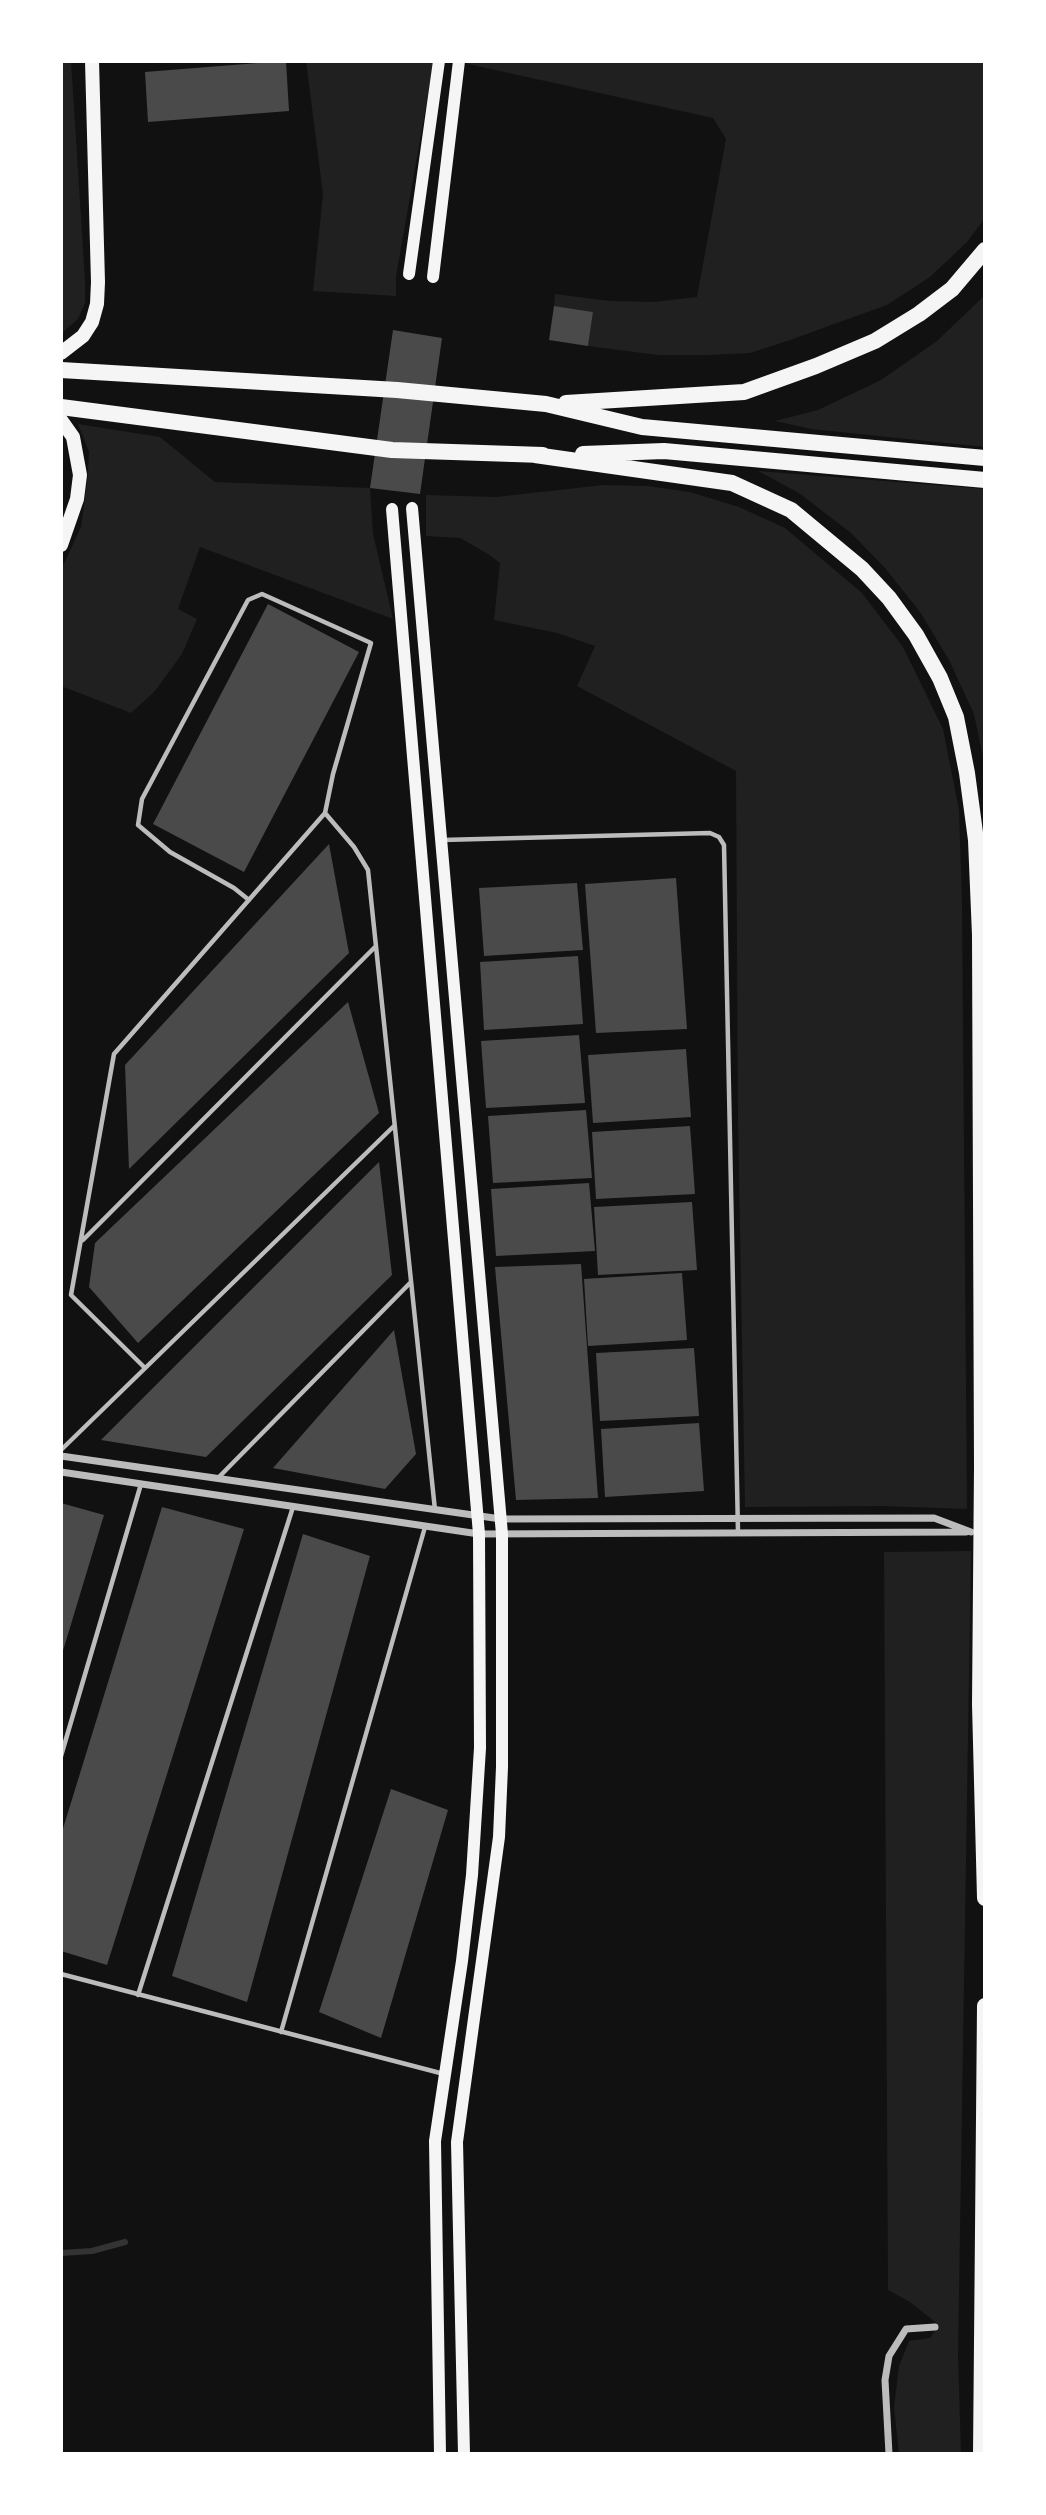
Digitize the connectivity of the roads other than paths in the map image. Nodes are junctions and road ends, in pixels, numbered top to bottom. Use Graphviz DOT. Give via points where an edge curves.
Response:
graph roads {
  1 [pos="92,61"];
  2 [pos="439,61"];
  3 [pos="459,61"];
  4 [pos="985,250"];
  5 [pos="409,274"];
  6 [pos="433,277"];
  7 [pos="61,353"];
  8 [pos="61,370"];
  9 [pos="546,404"];
  10 [pos="61,407"];
  11 [pos="61,419"];
  12 [pos="535,455"];
  13 [pos="985,458"];
  14 [pos="985,480"];
  15 [pos="412,508"];
  16 [pos="391,509"];
  17 [pos="61,545"];
  18 [pos="325,813"];
  19 [pos="442,840"];
  20 [pos="249,900"];
  21 [pos="376,946"];
  22 [pos="394,1125"];
  23 [pos="81,1242"];
  24 [pos="411,1282"];
  25 [pos="145,1368"];
  26 [pos="61,1450"];
  27 [pos="61,1456"];
  28 [pos="61,1472"];
  29 [pos="217,1479"];
  30 [pos="141,1484"];
  31 [pos="293,1506"];
  32 [pos="435,1511"];
  33 [pos="478,1517"];
  34 [pos="738,1518"];
  35 [pos="501,1519"];
  36 [pos="425,1526"];
  37 [pos="738,1533"];
  38 [pos="479,1534"];
  39 [pos="502,1534"];
  40 [pos="61,1756"];
  41 [pos="985,1898"];
  42 [pos="61,1974"];
  43 [pos="138,1995"];
  44 [pos="985,2006"];
  45 [pos="281,2032"];
  46 [pos="445,2074"];
  47 [pos="935,2327"];
  48 [pos="440,2454"];
  49 [pos="464,2454"];
  50 [pos="889,2454"];
  51 [pos="981,2454"];
  1 -- 7 [label="highway" via="97,304 83,336"];
  2 -- 5 [label="main road"];
  3 -- 6 [label="main road"];
  4 -- 9 [label="highway" via="952,289 886,334 744,392"];
  8 -- 9 [label="highway" via="386,389"];
  9 -- 13 [label="highway" via="642,427"];
  10 -- 12 [label="highway" via="392,450"];
  11 -- 17 [label="highway" via="73,437 80,475"];
  12 -- 14 [label="highway" via="664,451"];
  12 -- 41 [label="highway" via="732,484 791,510 862,569 889,598 916,635 956,716 976,840 980,935 980,1704"];
  15 -- 19 [label="main road"];
  16 -- 33 [label="main road"];
  18 -- 20 [label="lane"];
  18 -- 20 [label="lane" via="371,643 262,594 248,600 142,799 138,825 170,852"];
  18 -- 21 [label="lane" via="368,870"];
  19 -- 34 [label="lane" via="710,833 724,845"];
  19 -- 35 [label="main road"];
  20 -- 23 [label="lane" via="114,1054"];
  21 -- 22 [label="lane"];
  21 -- 23 [label="lane"];
  22 -- 24 [label="lane"];
  22 -- 25 [label="lane"];
  23 -- 25 [label="lane" via="71,1295"];
  24 -- 29 [label="lane"];
  24 -- 32 [label="lane"];
  25 -- 26 [label="lane"];
  27 -- 29 [label="street"];
  28 -- 30 [label="street"];
  29 -- 32 [label="street"];
  30 -- 31 [label="street"];
  30 -- 40 [label="lane"];
  31 -- 36 [label="street"];
  31 -- 43 [label="lane"];
  32 -- 33 [label="street"];
  33 -- 35 [label="street"];
  33 -- 38 [label="main road"];
  34 -- 35 [label="street"];
  34 -- 37 [label="lane"];
  34 -- 37 [label="street" via="934,1518 971,1532"];
  35 -- 39 [label="main road"];
  36 -- 38 [label="street"];
  36 -- 45 [label="lane"];
  37 -- 39 [label="street"];
  38 -- 39 [label="street"];
  38 -- 46 [label="main road" via="480,1748 472,1875"];
  39 -- 49 [label="main road" via="499,1837 457,2142"];
  42 -- 43 [label="lane"];
  43 -- 45 [label="lane"];
  44 -- 51 [label="highway"];
  45 -- 46 [label="lane"];
  46 -- 48 [label="main road" via="435,2141"];
  47 -- 50 [label="street" via="906,2329 889,2356 885,2380"];
}
